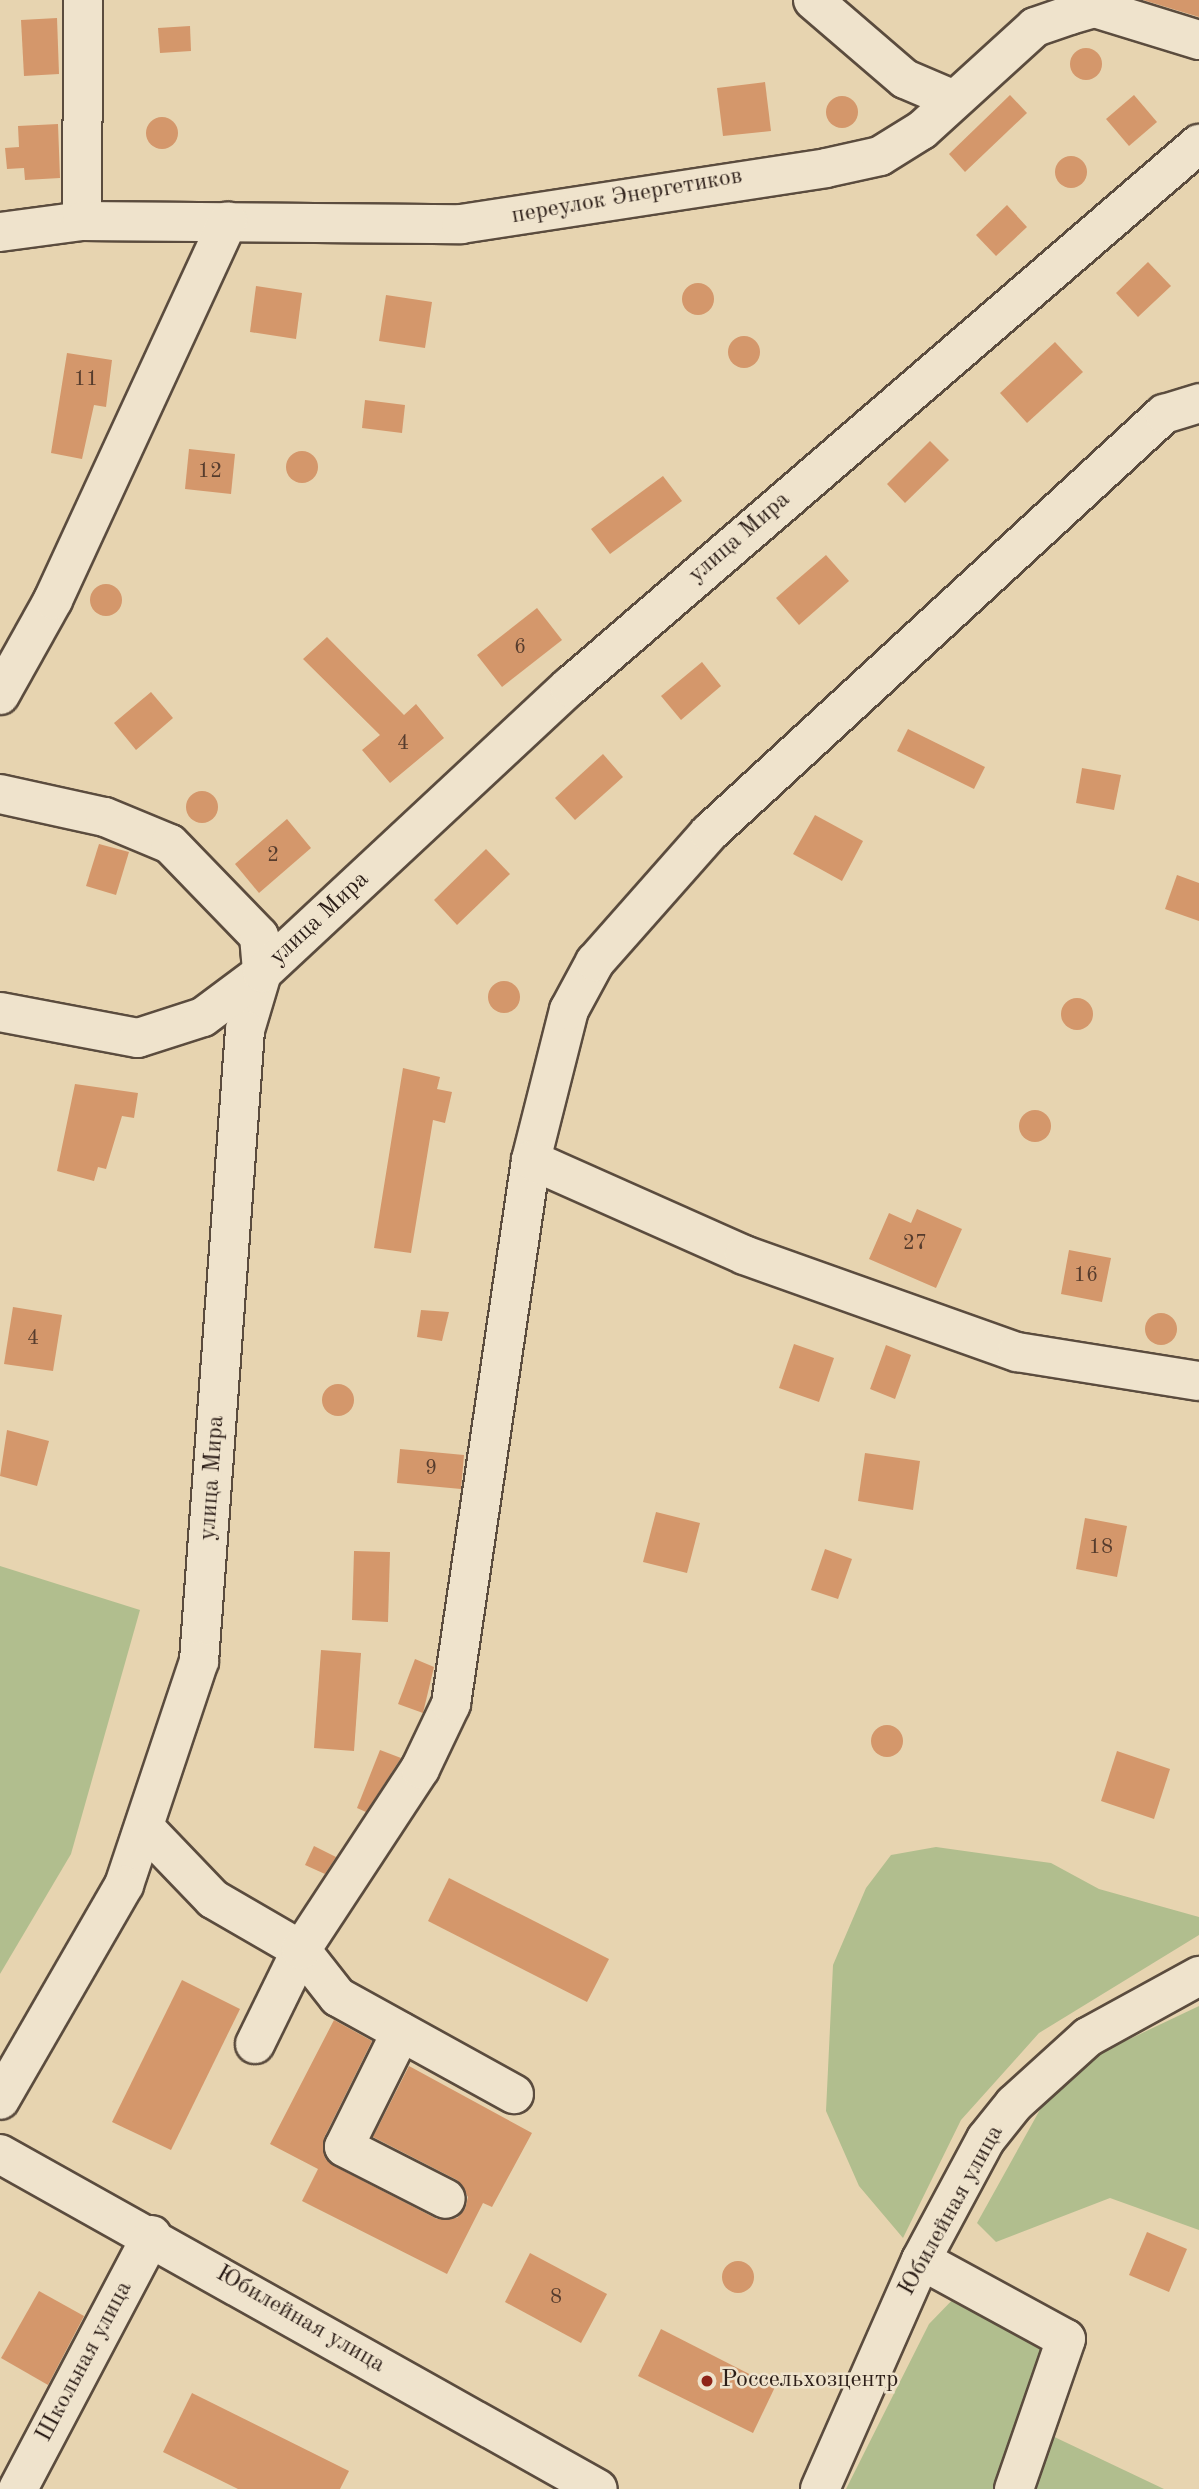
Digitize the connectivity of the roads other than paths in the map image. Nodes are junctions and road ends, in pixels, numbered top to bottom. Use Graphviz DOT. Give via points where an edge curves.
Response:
graph roads {
  1 [pos="83,0"];
  2 [pos="813,0"];
  3 [pos="1199,40"];
  4 [pos="952,99"];
  5 [pos="1199,144"];
  6 [pos="82,221"];
  7 [pos="229,221"];
  8 [pos="0,232"];
  9 [pos="1199,403"];
  10 [pos="0,695"];
  11 [pos="0,793"];
  12 [pos="262,973"];
  13 [pos="0,1012"];
  14 [pos="531,1160"];
  15 [pos="1199,1381"];
  16 [pos="144,1827"];
  17 [pos="301,1951"];
  18 [pos="1199,1976"];
  19 [pos="401,2032"];
  20 [pos="255,2043"];
  21 [pos="514,2094"];
  22 [pos="0,2099"];
  23 [pos="0,2154"];
  24 [pos="446,2199"];
  25 [pos="152,2235"];
  26 [pos="921,2260"];
  27 [pos="541,2475"];
  28 [pos="18,2489"];
  29 [pos="598,2489"];
  30 [pos="820,2489"];
  31 [pos="1014,2489"];
  1 -- 6 [label="street"];
  2 -- 4 [label="street" via="905,79"];
  3 -- 4 [label="street, переулок Энергетиков" via="1095,8 1035,27"];
  4 -- 7 [label="street, переулок Энергетиков" via="922,130 880,156 826,168 461,224"];
  5 -- 12 [label="street, улица Мира" via="579,678"];
  6 -- 7 [label="street, переулок Энергетиков"];
  6 -- 8 [label="street, переулок Энергетиков"];
  7 -- 10 [label="street" via="53,600"];
  9 -- 14 [label="street" via="1164,414 700,843 596,962 569,1010"];
  11 -- 12 [label="street" via="105,817 170,844 259,936"];
  12 -- 13 [label="street" via="202,1017 138,1038"];
  12 -- 16 [label="street, улица Мира" via="245,1030 199,1661"];
  14 -- 15 [label="street" via="744,1255 1017,1352"];
  14 -- 17 [label="street" via="451,1704 420,1769"];
  16 -- 17 [label="street" via="213,1899"];
  16 -- 22 [label="street, улица Мира" via="124,1885"];
  17 -- 19 [label="street" via="338,1997"];
  17 -- 20 [label="street"];
  18 -- 26 [label="street, Юбилейная улица" via="1088,2037 1014,2104 986,2139"];
  19 -- 21 [label="street"];
  19 -- 24 [label="street" via="344,2147"];
  23 -- 25 [label="street, Юбилейная улица"];
  25 -- 27 [label="street, Юбилейная улица"];
  25 -- 28 [label="street, Школьная улица"];
  26 -- 30 [label="street, Юбилейная улица"];
  26 -- 31 [label="street" via="1066,2339"];
  27 -- 29 [label="street, Юбилейная улица"];
}
